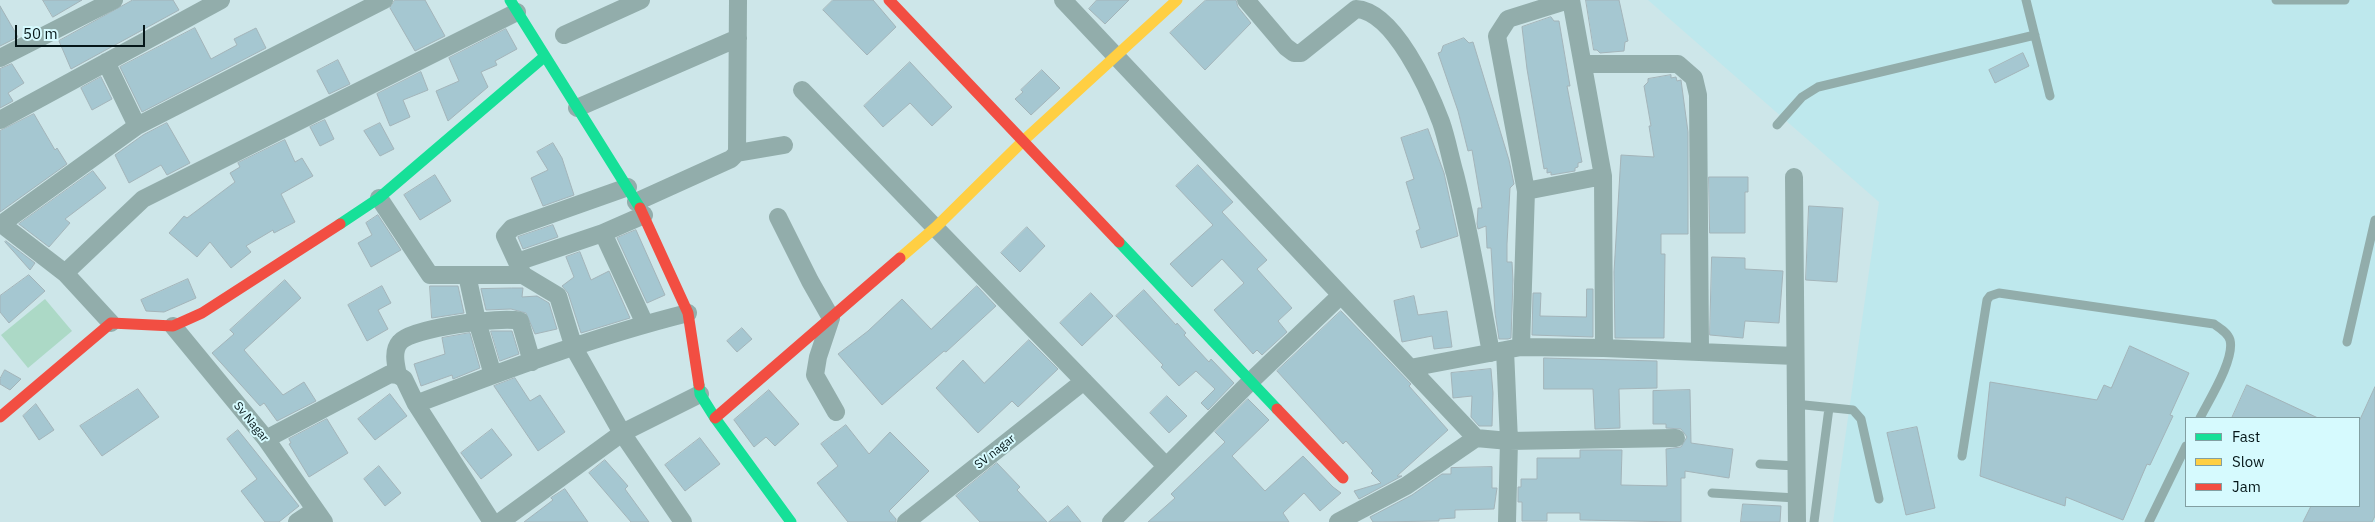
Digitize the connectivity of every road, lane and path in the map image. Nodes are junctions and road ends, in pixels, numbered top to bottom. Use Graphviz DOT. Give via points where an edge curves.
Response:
graph roads {
  1 [pos="113,0"];
  2 [pos="221,0"];
  3 [pos="384,0"];
  4 [pos="641,0"];
  5 [pos="738,0"];
  6 [pos="889,0"];
  7 [pos="1063,0"];
  8 [pos="1177,0"];
  9 [pos="1246,0"];
  10 [pos="1570,0"];
  11 [pos="2026,0"];
  12 [pos="2276,0"];
  13 [pos="2345,0"];
  14 [pos="2294,1"];
  15 [pos="514,6"];
  16 [pos="564,35"];
  17 [pos="2035,35"];
  18 [pos="738,38"];
  19 [pos="1116,56"];
  20 [pos="544,57"];
  21 [pos="0,58"];
  22 [pos="106,62"];
  23 [pos="1584,64"];
  24 [pos="802,90"];
  25 [pos="2050,96"];
  26 [pos="577,108"];
  27 [pos="0,120"];
  28 [pos="1777,125"];
  29 [pos="137,126"];
  30 [pos="1023,141"];
  31 [pos="784,145"];
  32 [pos="737,154"];
  33 [pos="1603,176"];
  34 [pos="1794,177"];
  35 [pos="1526,191"];
  36 [pos="379,198"];
  37 [pos="636,201"];
  38 [pos="778,217"];
  39 [pos="2375,220"];
  40 [pos="0,224"];
  41 [pos="936,227"];
  42 [pos="603,232"];
  43 [pos="520,268"];
  44 [pos="65,273"];
  45 [pos="467,275"];
  46 [pos="1341,295"];
  47 [pos="688,313"];
  48 [pos="831,318"];
  49 [pos="477,321"];
  50 [pos="111,323"];
  51 [pos="645,324"];
  52 [pos="173,326"];
  53 [pos="2347,342"];
  54 [pos="574,348"];
  55 [pos="1604,348"];
  56 [pos="1506,350"];
  57 [pos="1700,351"];
  58 [pos="1795,356"];
  59 [pos="532,362"];
  60 [pos="1410,368"];
  61 [pos="398,375"];
  62 [pos="493,375"];
  63 [pos="1084,381"];
  64 [pos="1251,381"];
  65 [pos="700,394"];
  66 [pos="416,404"];
  67 [pos="1795,404"];
  68 [pos="1828,408"];
  69 [pos="836,412"];
  70 [pos="0,417"];
  71 [pos="2200,417"];
  72 [pos="715,418"];
  73 [pos="622,433"];
  74 [pos="1476,438"];
  75 [pos="1676,438"];
  76 [pos="266,439"];
  77 [pos="1509,441"];
  78 [pos="2185,448"];
  79 [pos="1962,456"];
  80 [pos="1760,464"];
  81 [pos="1166,466"];
  82 [pos="1796,466"];
  83 [pos="1342,478"];
  84 [pos="1712,493"];
  85 [pos="1796,498"];
  86 [pos="1879,499"];
  87 [pos="319,516"];
  88 [pos="297,522"];
  89 [pos="492,522"];
  90 [pos="500,522"];
  91 [pos="683,522"];
  92 [pos="791,522"];
  93 [pos="906,522"];
  94 [pos="1111,522"];
  95 [pos="1338,522"];
  96 [pos="1507,522"];
  97 [pos="1797,522"];
  98 [pos="1814,522"];
  99 [pos="2149,522"];
  1 -- 21 [label="street"];
  2 -- 22 [label="street"];
  3 -- 29 [label="street"];
  4 -- 16 [label="street"];
  5 -- 18 [label="street"];
  6 -- 30 [label="street"];
  7 -- 19 [label="street"];
  8 -- 19 [label="street"];
  9 -- 56 [label="street" via="1286,48 1294,53 1301,53 1356,8 1370,11 1403,44 1441,123"];
  10 -- 23 [label="street"];
  10 -- 35 [label="street" via="1508,19 1498,36"];
  11 -- 17 [label="lane"];
  12 -- 14 [label="lane"];
  13 -- 14 [label="lane"];
  15 -- 20 [label="street"];
  15 -- 44 [label="street" via="144,199"];
  17 -- 25 [label="lane"];
  17 -- 28 [label="lane" via="1818,87 1802,97"];
  18 -- 26 [label="street"];
  18 -- 32 [label="street"];
  19 -- 30 [label="street"];
  19 -- 46 [label="street"];
  20 -- 26 [label="street"];
  20 -- 36 [label="street"];
  22 -- 27 [label="street"];
  22 -- 29 [label="street"];
  23 -- 33 [label="street"];
  23 -- 57 [label="street" via="1678,64 1694,78 1698,95"];
  24 -- 41 [label="street"];
  26 -- 37 [label="street"];
  29 -- 40 [label="street"];
  30 -- 41 [label="street"];
  30 -- 64 [label="street"];
  31 -- 32 [label="street"];
  32 -- 37 [label="street"];
  33 -- 35 [label="street"];
  33 -- 55 [label="street"];
  34 -- 58 [label="street"];
  35 -- 56 [label="street"];
  36 -- 45 [label="street" via="430,275"];
  36 -- 52 [label="street" via="202,313"];
  37 -- 42 [label="street"];
  37 -- 43 [label="street" via="512,228 505,236"];
  37 -- 47 [label="street"];
  38 -- 48 [label="street"];
  39 -- 53 [label="lane"];
  40 -- 44 [label="street"];
  41 -- 48 [label="street"];
  41 -- 63 [label="street"];
  42 -- 43 [label="street"];
  42 -- 51 [label="street"];
  43 -- 45 [label="street"];
  43 -- 54 [label="street" via="558,296"];
  44 -- 50 [label="street"];
  45 -- 49 [label="street"];
  46 -- 60 [label="street"];
  46 -- 64 [label="street"];
  47 -- 51 [label="street"];
  47 -- 65 [label="street"];
  48 -- 69 [label="street" via="815,375"];
  48 -- 72 [label="street"];
  49 -- 59 [label="street" via="520,321"];
  49 -- 61 [label="street" via="412,333 403,338 396,349"];
  49 -- 62 [label="street"];
  50 -- 52 [label="street"];
  50 -- 70 [label="street"];
  51 -- 54 [label="street"];
  52 -- 76 [label="street, Sv Nagar"];
  54 -- 59 [label="street"];
  54 -- 73 [label="street"];
  55 -- 56 [label="street"];
  55 -- 57 [label="street"];
  56 -- 60 [label="street"];
  56 -- 77 [label="street"];
  57 -- 58 [label="street"];
  58 -- 67 [label="street"];
  59 -- 62 [label="street"];
  60 -- 74 [label="street"];
  61 -- 66 [label="street" via="404,379"];
  61 -- 76 [label="street" via="390,374"];
  62 -- 66 [label="street"];
  63 -- 81 [label="street"];
  63 -- 93 [label="street, SV nagar"];
  64 -- 81 [label="street"];
  64 -- 83 [label="street"];
  65 -- 72 [label="street"];
  65 -- 73 [label="street"];
  66 -- 89 [label="street"];
  67 -- 68 [label="lane"];
  67 -- 82 [label="street"];
  68 -- 86 [label="lane" via="1853,410 1861,420"];
  68 -- 98 [label="lane"];
  71 -- 79 [label="lane" via="2231,354 2229,338 2214,324 1999,293 1987,300"];
  72 -- 92 [label="street"];
  73 -- 90 [label="street"];
  73 -- 91 [label="street"];
  74 -- 77 [label="street"];
  74 -- 95 [label="street" via="1406,486"];
  75 -- 77 [label="street"];
  76 -- 87 [label="street, Sv Nagar"];
  77 -- 96 [label="street"];
  78 -- 99 [label="lane"];
  80 -- 82 [label="lane"];
  81 -- 94 [label="street"];
  82 -- 85 [label="street"];
  84 -- 85 [label="lane"];
  85 -- 97 [label="street"];
  87 -- 88 [label="street"];
}
